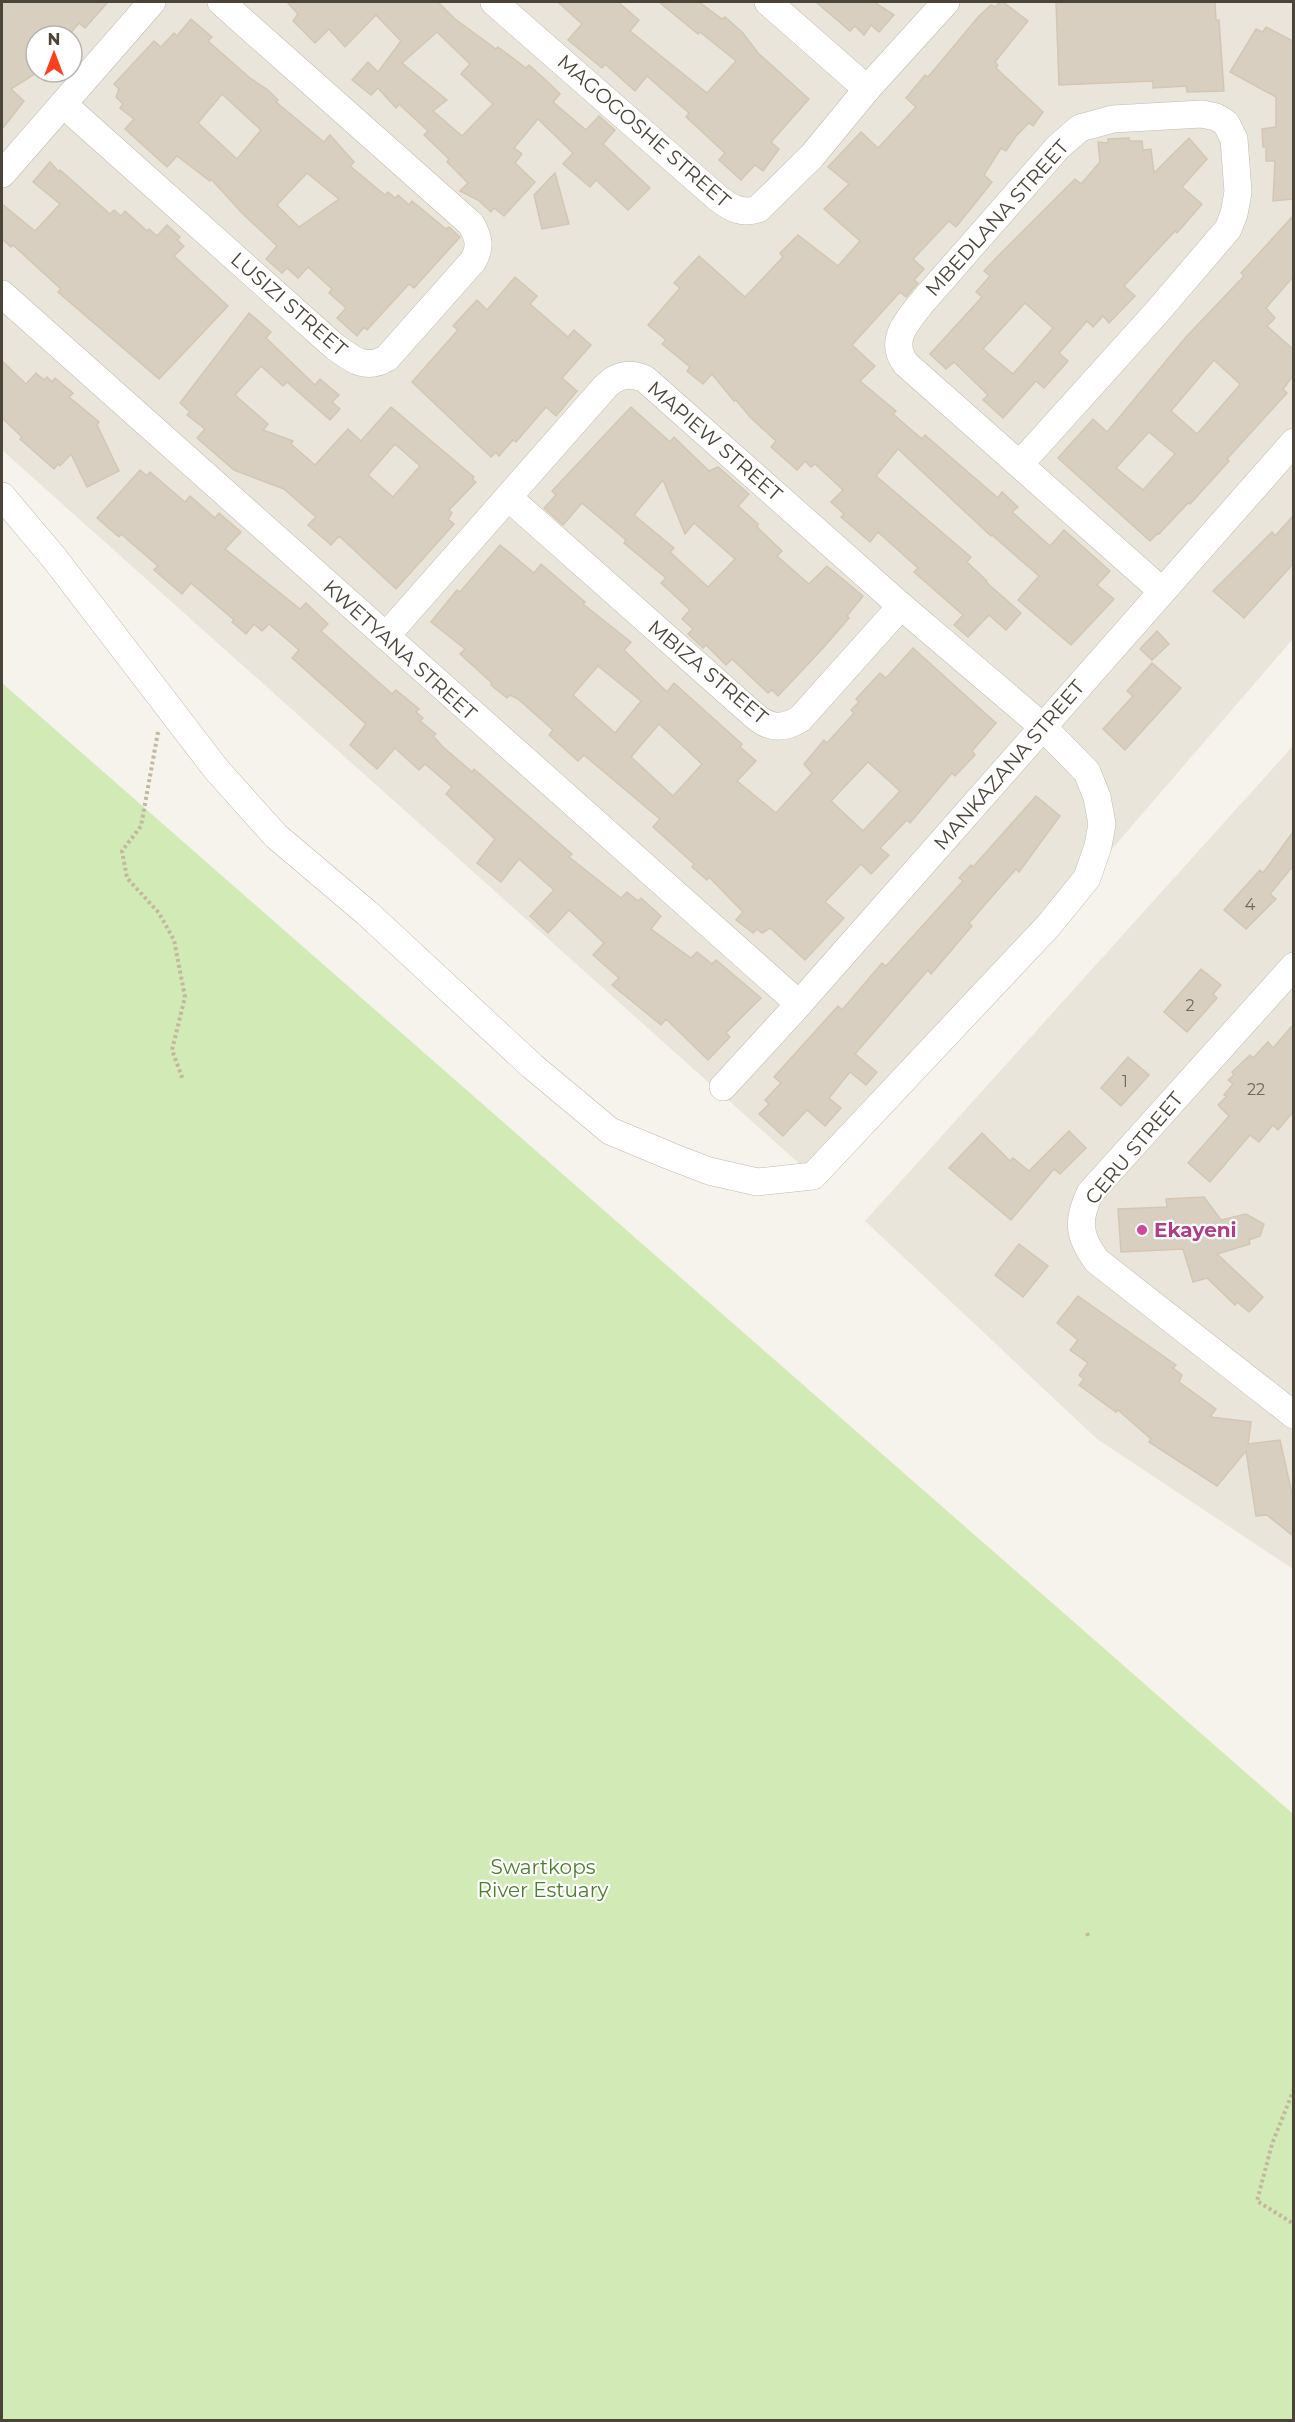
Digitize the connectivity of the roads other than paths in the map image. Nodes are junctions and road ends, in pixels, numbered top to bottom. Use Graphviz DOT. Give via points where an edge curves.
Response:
graph roads {
  1 [pos="152,2"];
  2 [pos="221,2"];
  3 [pos="494,2"];
  4 [pos="768,2"];
  5 [pos="946,2"];
  6 [pos="867,89"];
  7 [pos="63,104"];
  8 [pos="2,174"];
  9 [pos="2,294"];
  10 [pos="1293,441"];
  11 [pos="1020,464"];
  12 [pos="2,496"];
  13 [pos="509,498"];
  14 [pos="1162,591"];
  15 [pos="901,606"];
  16 [pos="386,636"];
  17 [pos="1041,726"];
  18 [pos="1293,966"];
  19 [pos="799,1004"];
  20 [pos="723,1087"];
  21 [pos="1293,1415"];
  1 -- 7 [label="street"];
  2 -- 7 [label="street, LUSIZI STREET" via="471,224 477,234 478,252 473,261 387,358 364,365 334,346"];
  3 -- 6 [label="street, MAGOGOSHE STREET" via="719,200 736,210 759,209 812,156"];
  4 -- 6 [label="street"];
  5 -- 6 [label="street, MAGOGOSHE STREET"];
  7 -- 8 [label="street"];
  9 -- 16 [label="street, KWETYANA STREET"];
  10 -- 14 [label="street, MANKAZANA STREET"];
  11 -- 11 [label="street, MBEDLANA STREET" via="906,364 898,343 904,325 1058,147 1080,128 1113,119 1202,114 1216,117 1226,123 1234,139 1238,192 1227,229"];
  11 -- 14 [label="street, MBEDLANA STREET"];
  12 -- 17 [label="street, MAPIEW STREET" via="216,769 276,836 610,1131 709,1171 757,1182 813,1176 1049,925 1087,879 1102,824 1096,797 1087,772"];
  13 -- 15 [label="street, MBIZA STREET" via="771,726 785,726 800,719"];
  13 -- 15 [label="street, MAPIEW STREET" via="611,381 624,375 638,376"];
  13 -- 16 [label="street, MAPIEW STREET"];
  14 -- 17 [label="street, MANKAZANA STREET"];
  15 -- 17 [label="street, MAPIEW STREET"];
  16 -- 19 [label="street, KWETYANA STREET"];
  17 -- 19 [label="street, MANKAZANA STREET"];
  18 -- 21 [label="street, CERU STREET" via="1090,1193 1081,1211 1083,1236 1096,1261"];
  19 -- 20 [label="street, MANKAZANA STREET"];
}
